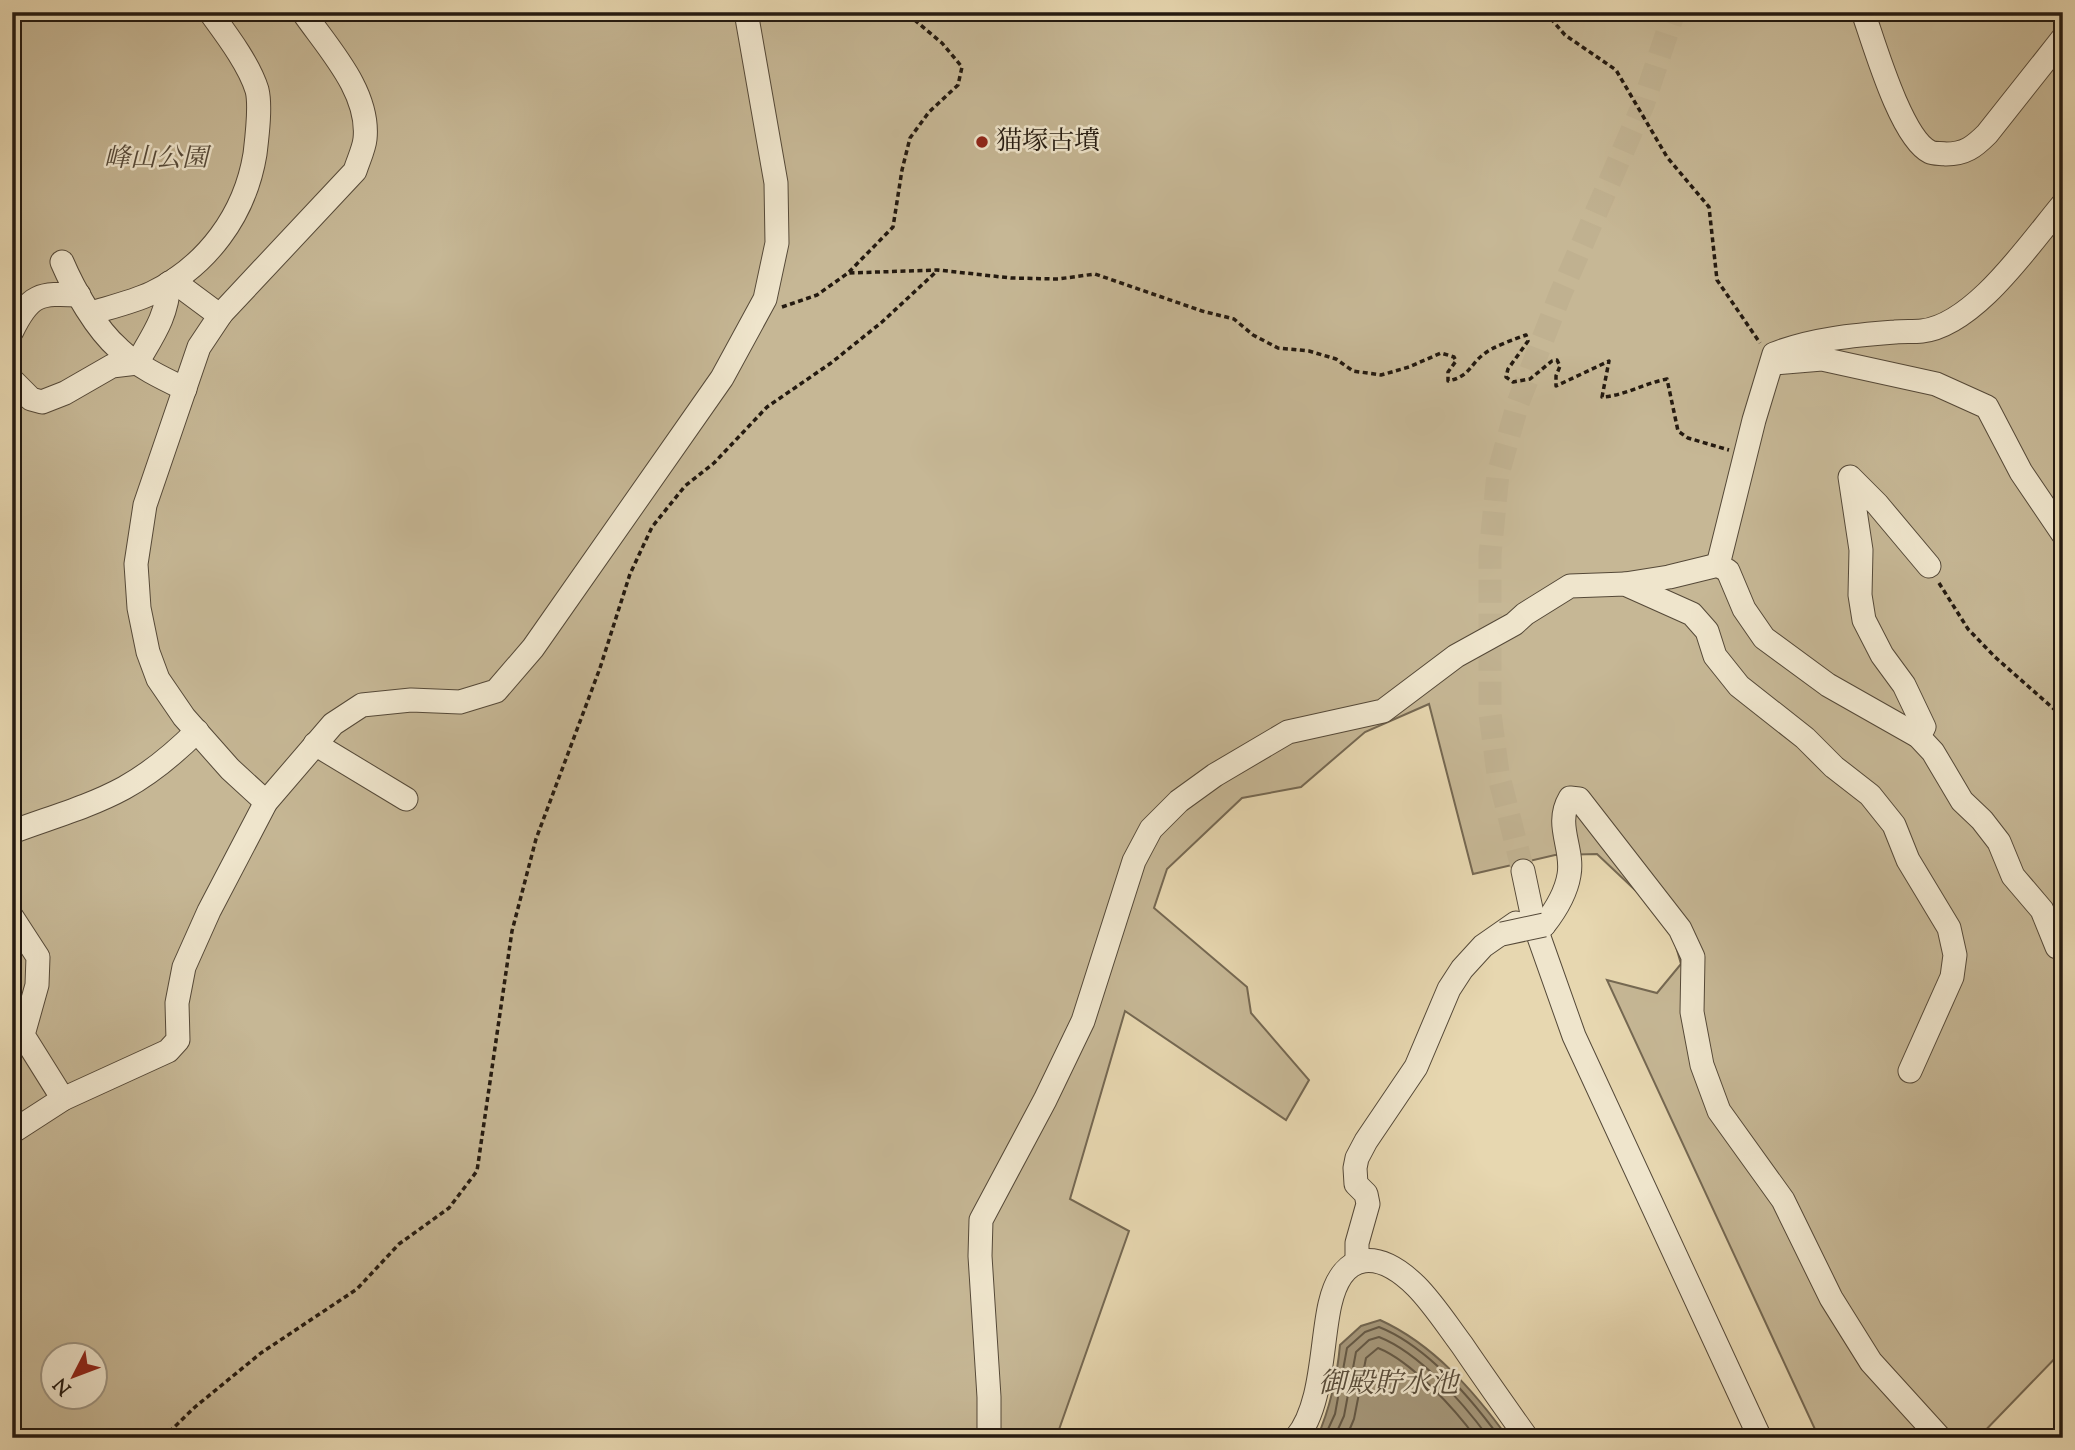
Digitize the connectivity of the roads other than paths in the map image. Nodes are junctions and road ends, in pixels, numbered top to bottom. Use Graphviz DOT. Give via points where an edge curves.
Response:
graph roads {
  1 [pos="210,12"];
  2 [pos="303,12"];
  3 [pos="746,12"];
  4 [pos="1863,12"];
  5 [pos="2063,38"];
  6 [pos="2063,204"];
  7 [pos="62,262"];
  8 [pos="173,281"];
  9 [pos="85,304"];
  10 [pos="221,314"];
  11 [pos="12,331"];
  12 [pos="137,363"];
  13 [pos="1772,363"];
  14 [pos="12,380"];
  15 [pos="185,389"];
  16 [pos="2063,534"];
  17 [pos="1718,565"];
  18 [pos="1929,566"];
  19 [pos="1625,584"];
  20 [pos="197,732"];
  21 [pos="1918,736"];
  22 [pos="314,744"];
  23 [pos="406,799"];
  24 [pos="266,802"];
  25 [pos="12,832"];
  26 [pos="1523,871"];
  27 [pos="1530,904"];
  28 [pos="12,917"];
  29 [pos="1502,934"];
  30 [pos="2057,947"];
  31 [pos="1910,1071"];
  32 [pos="63,1099"];
  33 [pos="12,1132"];
  34 [pos="1357,1261"];
  35 [pos="989,1438"];
  36 [pos="1296,1438"];
  37 [pos="1527,1438"];
  38 [pos="1760,1438"];
  39 [pos="1940,1438"];
  1 -- 8 [label="street" via="257,91 258,136 252,173 222,237"];
  2 -- 10 [label="street" via="350,80 364,113 365,140 355,171"];
  3 -- 22 [label="street" via="776,183 777,243 765,299 714,389 533,648 496,691 460,702 362,705 333,724"];
  4 -- 5 [label="street" via="1905,122 1931,152 1961,154 1974,147"];
  6 -- 13 [label="street" via="1976,305 1948,323 1924,331 1796,345 1774,354"];
  7 -- 9 [label="street"];
  8 -- 9 [label="street" via="150,294"];
  8 -- 10 [label="street"];
  8 -- 12 [label="street" via="155,336"];
  9 -- 11 [label="street" via="44,295 22,309"];
  9 -- 12 [label="street" via="117,348"];
  10 -- 15 [label="street" via="199,347"];
  12 -- 14 [label="street" via="112,366 42,402 30,400"];
  12 -- 15 [label="street"];
  13 -- 16 [label="street" via="1822,359 1936,384 1987,407 2021,472"];
  13 -- 17 [label="street"];
  15 -- 20 [label="street" via="145,505 136,564 148,652 158,679"];
  17 -- 19 [label="street"];
  17 -- 21 [label="street" via="1728,571 1764,638 1828,685"];
  18 -- 21 [label="street" via="1850,477 1861,550 1864,620 1924,727"];
  19 -- 31 [label="street" via="1692,614 1707,631 1715,656 1739,686 1870,795 1894,825 1908,860 1949,928 1955,955 1952,977"];
  19 -- 35 [label="street" via="1570,586 1456,656 1382,711 1288,732 1215,775 1151,829 1134,861 1083,1021 981,1220"];
  20 -- 24 [label="street"];
  20 -- 25 [label="street" via="121,789"];
  21 -- 30 [label="street" via="1962,801 1999,842 2013,876 2042,909"];
  22 -- 23 [label="street"];
  22 -- 24 [label="street"];
  24 -- 32 [label="street" via="184,967 177,1003 178,1040 168,1051"];
  26 -- 27 [label="street"];
  27 -- 29 [label="street" via="1524,916"];
  27 -- 38 [label="street" via="1574,1036"];
  28 -- 32 [label="street" via="37,957 37,985 23,1035"];
  29 -- 34 [label="street" via="1483,946 1449,989 1416,1067 1357,1158 1356,1184 1368,1204"];
  29 -- 39 [label="street, bridge" via="1544,925 1553,914 1570,873 1563,811 1570,798 1579,799 1685,938 1693,957 1692,1012 1702,1065 1719,1111 1783,1200 1831,1298 1871,1362"];
  32 -- 33 [label="street"];
  34 -- 36 [label="street" via="1344,1272 1331,1301 1312,1405"];
  34 -- 37 [label="street" via="1375,1260 1415,1286"];
}
